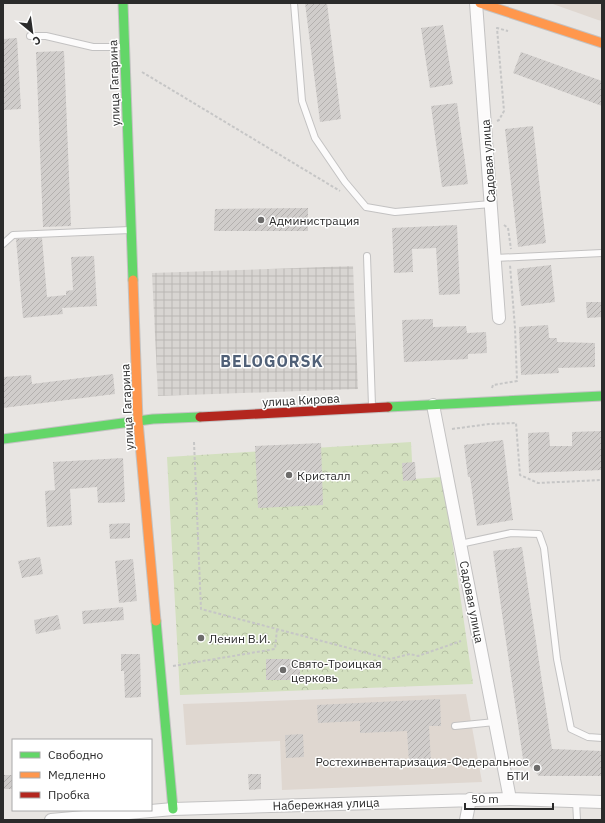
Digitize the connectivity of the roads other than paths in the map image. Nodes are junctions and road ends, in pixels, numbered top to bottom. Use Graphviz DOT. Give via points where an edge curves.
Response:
graph roads {
  1 [pos="123,3"];
  2 [pos="294,3"];
  3 [pos="476,3"];
  4 [pos="480,3"];
  5 [pos="30,36"];
  6 [pos="602,43"];
  7 [pos="125,47"];
  8 [pos="491,204"];
  9 [pos="132,230"];
  10 [pos="3,244"];
  11 [pos="602,253"];
  12 [pos="367,256"];
  13 [pos="495,258"];
  14 [pos="499,318"];
  15 [pos="602,396"];
  16 [pos="433,405"];
  17 [pos="372,408"];
  18 [pos="138,421"];
  19 [pos="3,439"];
  20 [pos="460,544"];
  21 [pos="495,722"];
  22 [pos="455,726"];
  23 [pos="602,738"];
  24 [pos="470,799"];
  25 [pos="510,799"];
  26 [pos="576,801"];
  27 [pos="602,802"];
  28 [pos="173,809"];
  29 [pos="151,811"];
  30 [pos="152,811"];
  31 [pos="51,820"];
  32 [pos="466,820"];
  33 [pos="577,820"];
  1 -- 7 [label="street, улица Гагарина"];
  2 -- 8 [label="lane" via="302,101 315,138 345,182 366,206 395,212"];
  3 -- 8 [label="street, Садовая улица"];
  4 -- 6 [label="street"];
  5 -- 7 [label="lane" via="46,36 93,47"];
  7 -- 9 [label="street, улица Гагарина"];
  8 -- 13 [label="street, Садовая улица"];
  9 -- 10 [label="lane" via="14,235"];
  9 -- 18 [label="street, улица Гагарина"];
  11 -- 13 [label="lane"];
  12 -- 17 [label="lane"];
  13 -- 14 [label="street, Садовая улица"];
  15 -- 16 [label="street, улица Кирова"];
  16 -- 17 [label="street, улица Кирова"];
  16 -- 20 [label="street, Садовая улица"];
  17 -- 18 [label="street, улица Кирова"];
  18 -- 19 [label="street, улица Кирова"];
  18 -- 28 [label="street, улица Гагарина"];
  20 -- 21 [label="street, Садовая улица"];
  20 -- 23 [label="lane" via="511,533 539,534 544,548 557,659 571,729 588,737"];
  21 -- 22 [label="lane"];
  21 -- 25 [label="street, Садовая улица"];
  24 -- 25 [label="street, Набережная улица"];
  24 -- 28 [label="street, Набережная улица"];
  24 -- 32 [label="street"];
  25 -- 26 [label="street, Набережная улица"];
  26 -- 27 [label="street, Набережная улица"];
  26 -- 33 [label="lane"];
  28 -- 30 [label="street, Набережная улица"];
  29 -- 31 [label="street, Набережная улица"];
}
